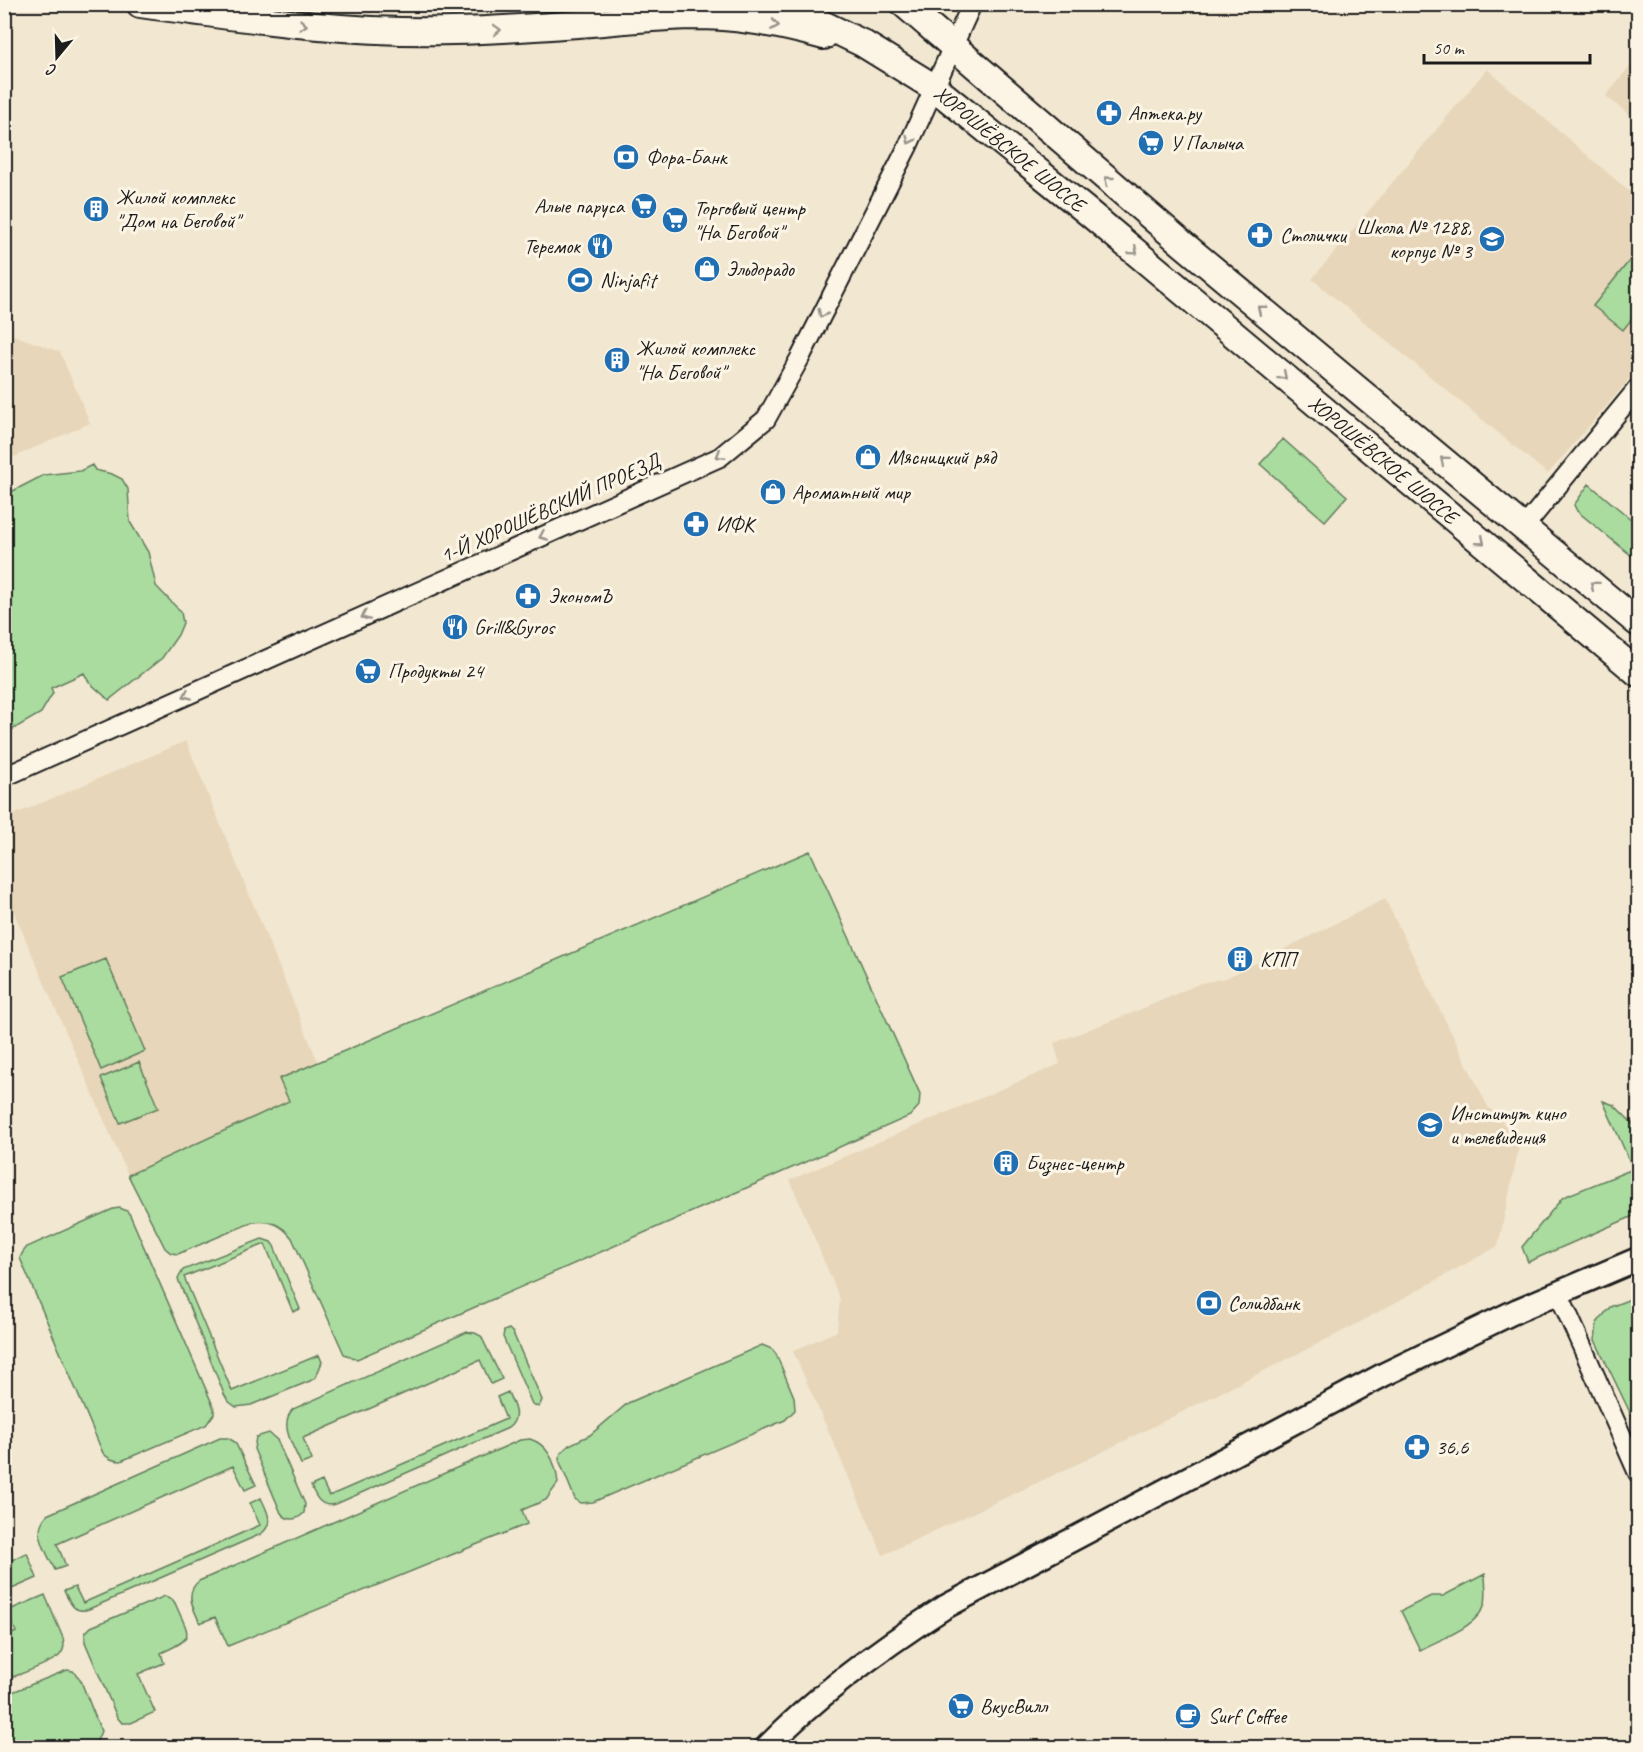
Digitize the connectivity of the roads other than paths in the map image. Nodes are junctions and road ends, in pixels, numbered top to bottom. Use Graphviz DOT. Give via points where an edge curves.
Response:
graph roads {
  1 [pos="140,4"];
  2 [pos="781,4"];
  3 [pos="904,4"];
  4 [pos="972,4"];
  5 [pos="954,46"];
  6 [pos="935,88"];
  7 [pos="1638,388"];
  8 [pos="1524,527"];
  9 [pos="1638,623"];
  10 [pos="1638,673"];
  11 [pos="4,777"];
  12 [pos="1638,1259"];
  13 [pos="1558,1292"];
  14 [pos="1638,1473"];
  15 [pos="766,1748"];
  1 -- 6 [label="main road, one-way" via="374,30 517,29 666,17 744,20 783,26 861,49"];
  2 -- 6 [label="main road" via="862,42"];
  3 -- 5 [label="main road"];
  4 -- 5 [label="street"];
  5 -- 6 [label="street, ХОРОШЁВСКОЕ ШОССЕ"];
  8 -- 5 [label="main road, ХОРОШЁВСКОЕ ШОССЕ, one-way" via="1184,245"];
  6 -- 10 [label="main road, ХОРОШЁВСКОЕ ШОССЕ, one-way"];
  6 -- 11 [label="street, 1-Й ХОРОШЁВСКИЙ ПРОЕЗД, one-way" via="766,419 720,457"];
  7 -- 8 [label="street"];
  9 -- 8 [label="main road, ХОРОШЁВСКОЕ ШОССЕ, one-way"];
  12 -- 13 [label="street"];
  13 -- 14 [label="street"];
  13 -- 15 [label="street" via="1385,1374 945,1607 848,1674"];
}
